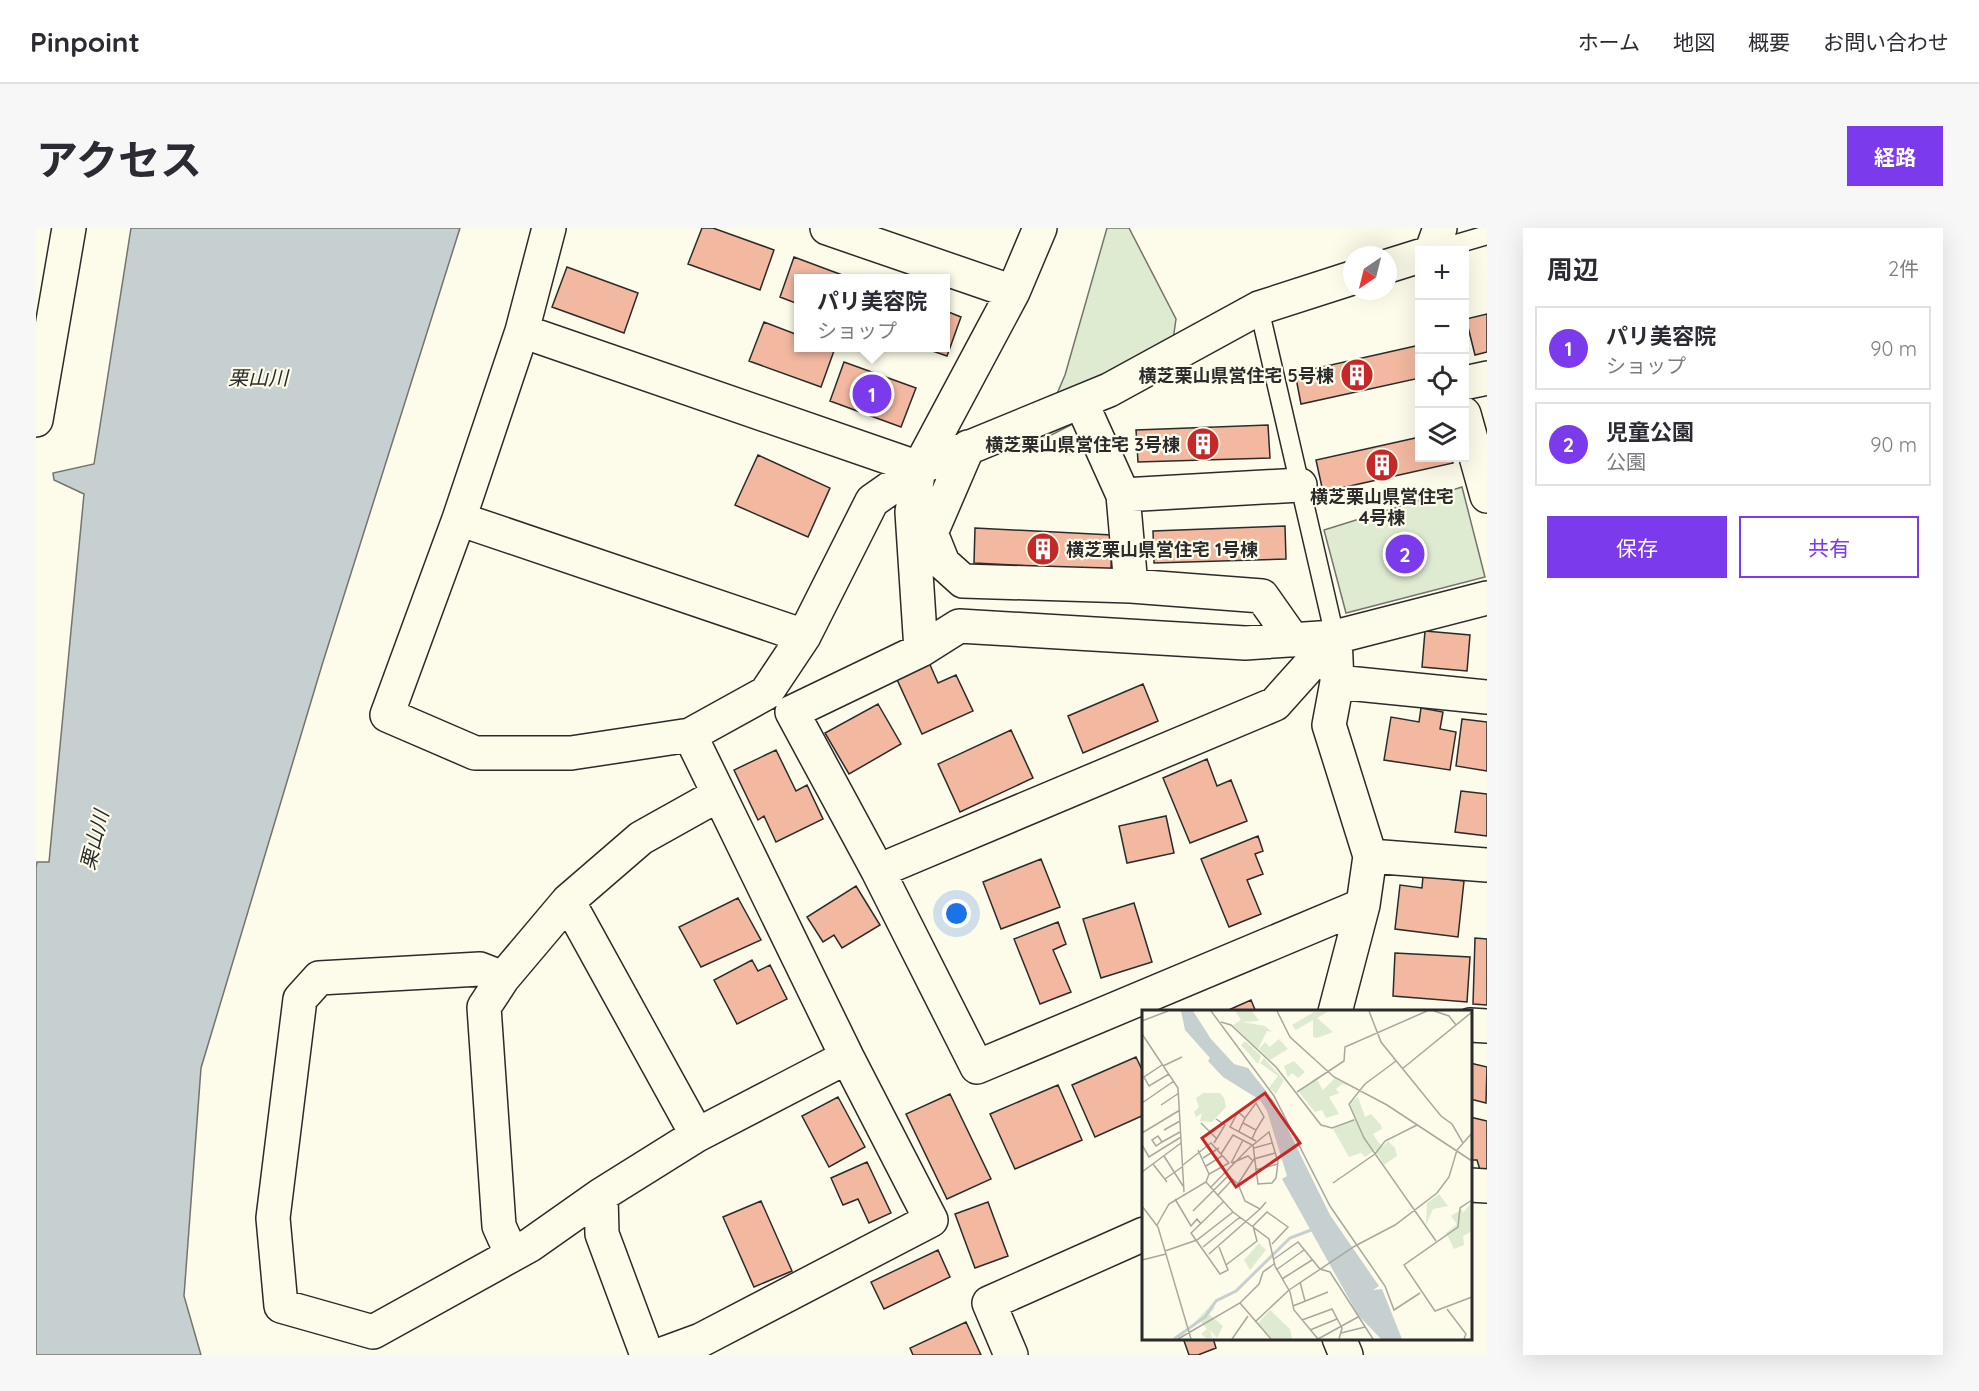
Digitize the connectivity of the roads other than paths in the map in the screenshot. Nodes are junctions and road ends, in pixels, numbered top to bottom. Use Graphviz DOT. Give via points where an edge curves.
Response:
graph roads {
  1 [pos="69,228"];
  2 [pos="549,228"];
  3 [pos="827,228"];
  4 [pos="1040,228"];
  5 [pos="1440,228"];
  6 [pos="1487,235"];
  7 [pos="1435,246"];
  8 [pos="1448,246"];
  9 [pos="1415,257"];
  10 [pos="1397,263"];
  11 [pos="1343,281"];
  12 [pos="1013,292"];
  13 [pos="1259,308"];
  14 [pos="522,331"];
  15 [pos="1487,378"];
  16 [pos="1469,382"];
  17 [pos="1081,402"];
  18 [pos="36,420"];
  19 [pos="1469,432"];
  20 [pos="968,447"];
  21 [pos="919,468"];
  22 [pos="1300,485"];
  23 [pos="1486,493"];
  24 [pos="1123,495"];
  25 [pos="459,519"];
  26 [pos="1131,586"];
  27 [pos="1487,598"];
  28 [pos="804,636"];
  29 [pos="1335,637"];
  30 [pos="1293,640"];
  31 [pos="921,650"];
  32 [pos="1338,682"];
  33 [pos="1487,697"];
  34 [pos="690,735"];
  35 [pos="718,795"];
  36 [pos="1370,856"];
  37 [pos="1487,865"];
  38 [pos="878,871"];
  39 [pos="568,901"];
  40 [pos="1363,905"];
  41 [pos="503,978"];
  42 [pos="1335,1010"];
  43 [pos="1472,1025"];
  44 [pos="1487,1026"];
  45 [pos="847,1057"];
  46 [pos="697,1134"];
  47 [pos="1472,1185"];
  48 [pos="1487,1186"];
  49 [pos="601,1195"];
  50 [pos="1142,1234"];
  51 [pos="512,1255"];
  52 [pos="1340,1340"];
  53 [pos="647,1355"];
  54 [pos="660,1355"];
  55 [pos="1011,1355"];
  56 [pos="1346,1355"];
  1 -- 18 [label="street"];
  2 -- 14 [label="street"];
  3 -- 12 [label="street"];
  4 -- 12 [label="street"];
  5 -- 7 [label="street"];
  6 -- 8 [label="lane"];
  9 -- 10 [label="street"];
  11 -- 13 [label="street"];
  12 -- 21 [label="street"];
  13 -- 17 [label="street"];
  13 -- 22 [label="lane"];
  14 -- 21 [label="street"];
  14 -- 25 [label="street"];
  15 -- 16 [label="street"];
  17 -- 20 [label="street"];
  17 -- 24 [label="street"];
  19 -- 23 [label="street"];
  20 -- 21 [label="street"];
  20 -- 26 [label="street" via="931,533 944,563 963,581"];
  21 -- 28 [label="street" via="872,501"];
  21 -- 31 [label="street" via="912,512"];
  22 -- 24 [label="street"];
  22 -- 29 [label="lane"];
  24 -- 26 [label="street"];
  25 -- 28 [label="street"];
  25 -- 34 [label="street" via="387,715 475,753 571,753"];
  26 -- 30 [label="street" via="1262,596"];
  27 -- 29 [label="street"];
  28 -- 34 [label="street" via="766,693"];
  29 -- 30 [label="street"];
  29 -- 32 [label="street"];
  29 -- 38 [label="street" via="1275,704"];
  30 -- 31 [label="street" via="1245,643 959,626"];
  31 -- 38 [label="street" via="792,712"];
  32 -- 33 [label="street"];
  32 -- 36 [label="street" via="1329,725"];
  34 -- 35 [label="street"];
  35 -- 39 [label="street" via="641,838"];
  35 -- 45 [label="street"];
  36 -- 37 [label="street"];
  36 -- 40 [label="street"];
  38 -- 40 [label="street" via="977,1067"];
  39 -- 41 [label="street"];
  39 -- 46 [label="street"];
  40 -- 42 [label="street"];
  41 -- 51 [label="street" via="484,1007 499,1226"];
  41 -- 51 [label="street" via="480,969 319,978 300,999 273,1218 281,1306 373,1332"];
  43 -- 44 [label="street"];
  45 -- 46 [label="street"];
  45 -- 54 [label="street" via="931,1220 701,1340"];
  46 -- 49 [label="street"];
  47 -- 48 [label="street"];
  49 -- 51 [label="street"];
  49 -- 53 [label="street" via="602,1234"];
  50 -- 55 [label="street" via="989,1303"];
  52 -- 56 [label="street"];
}
